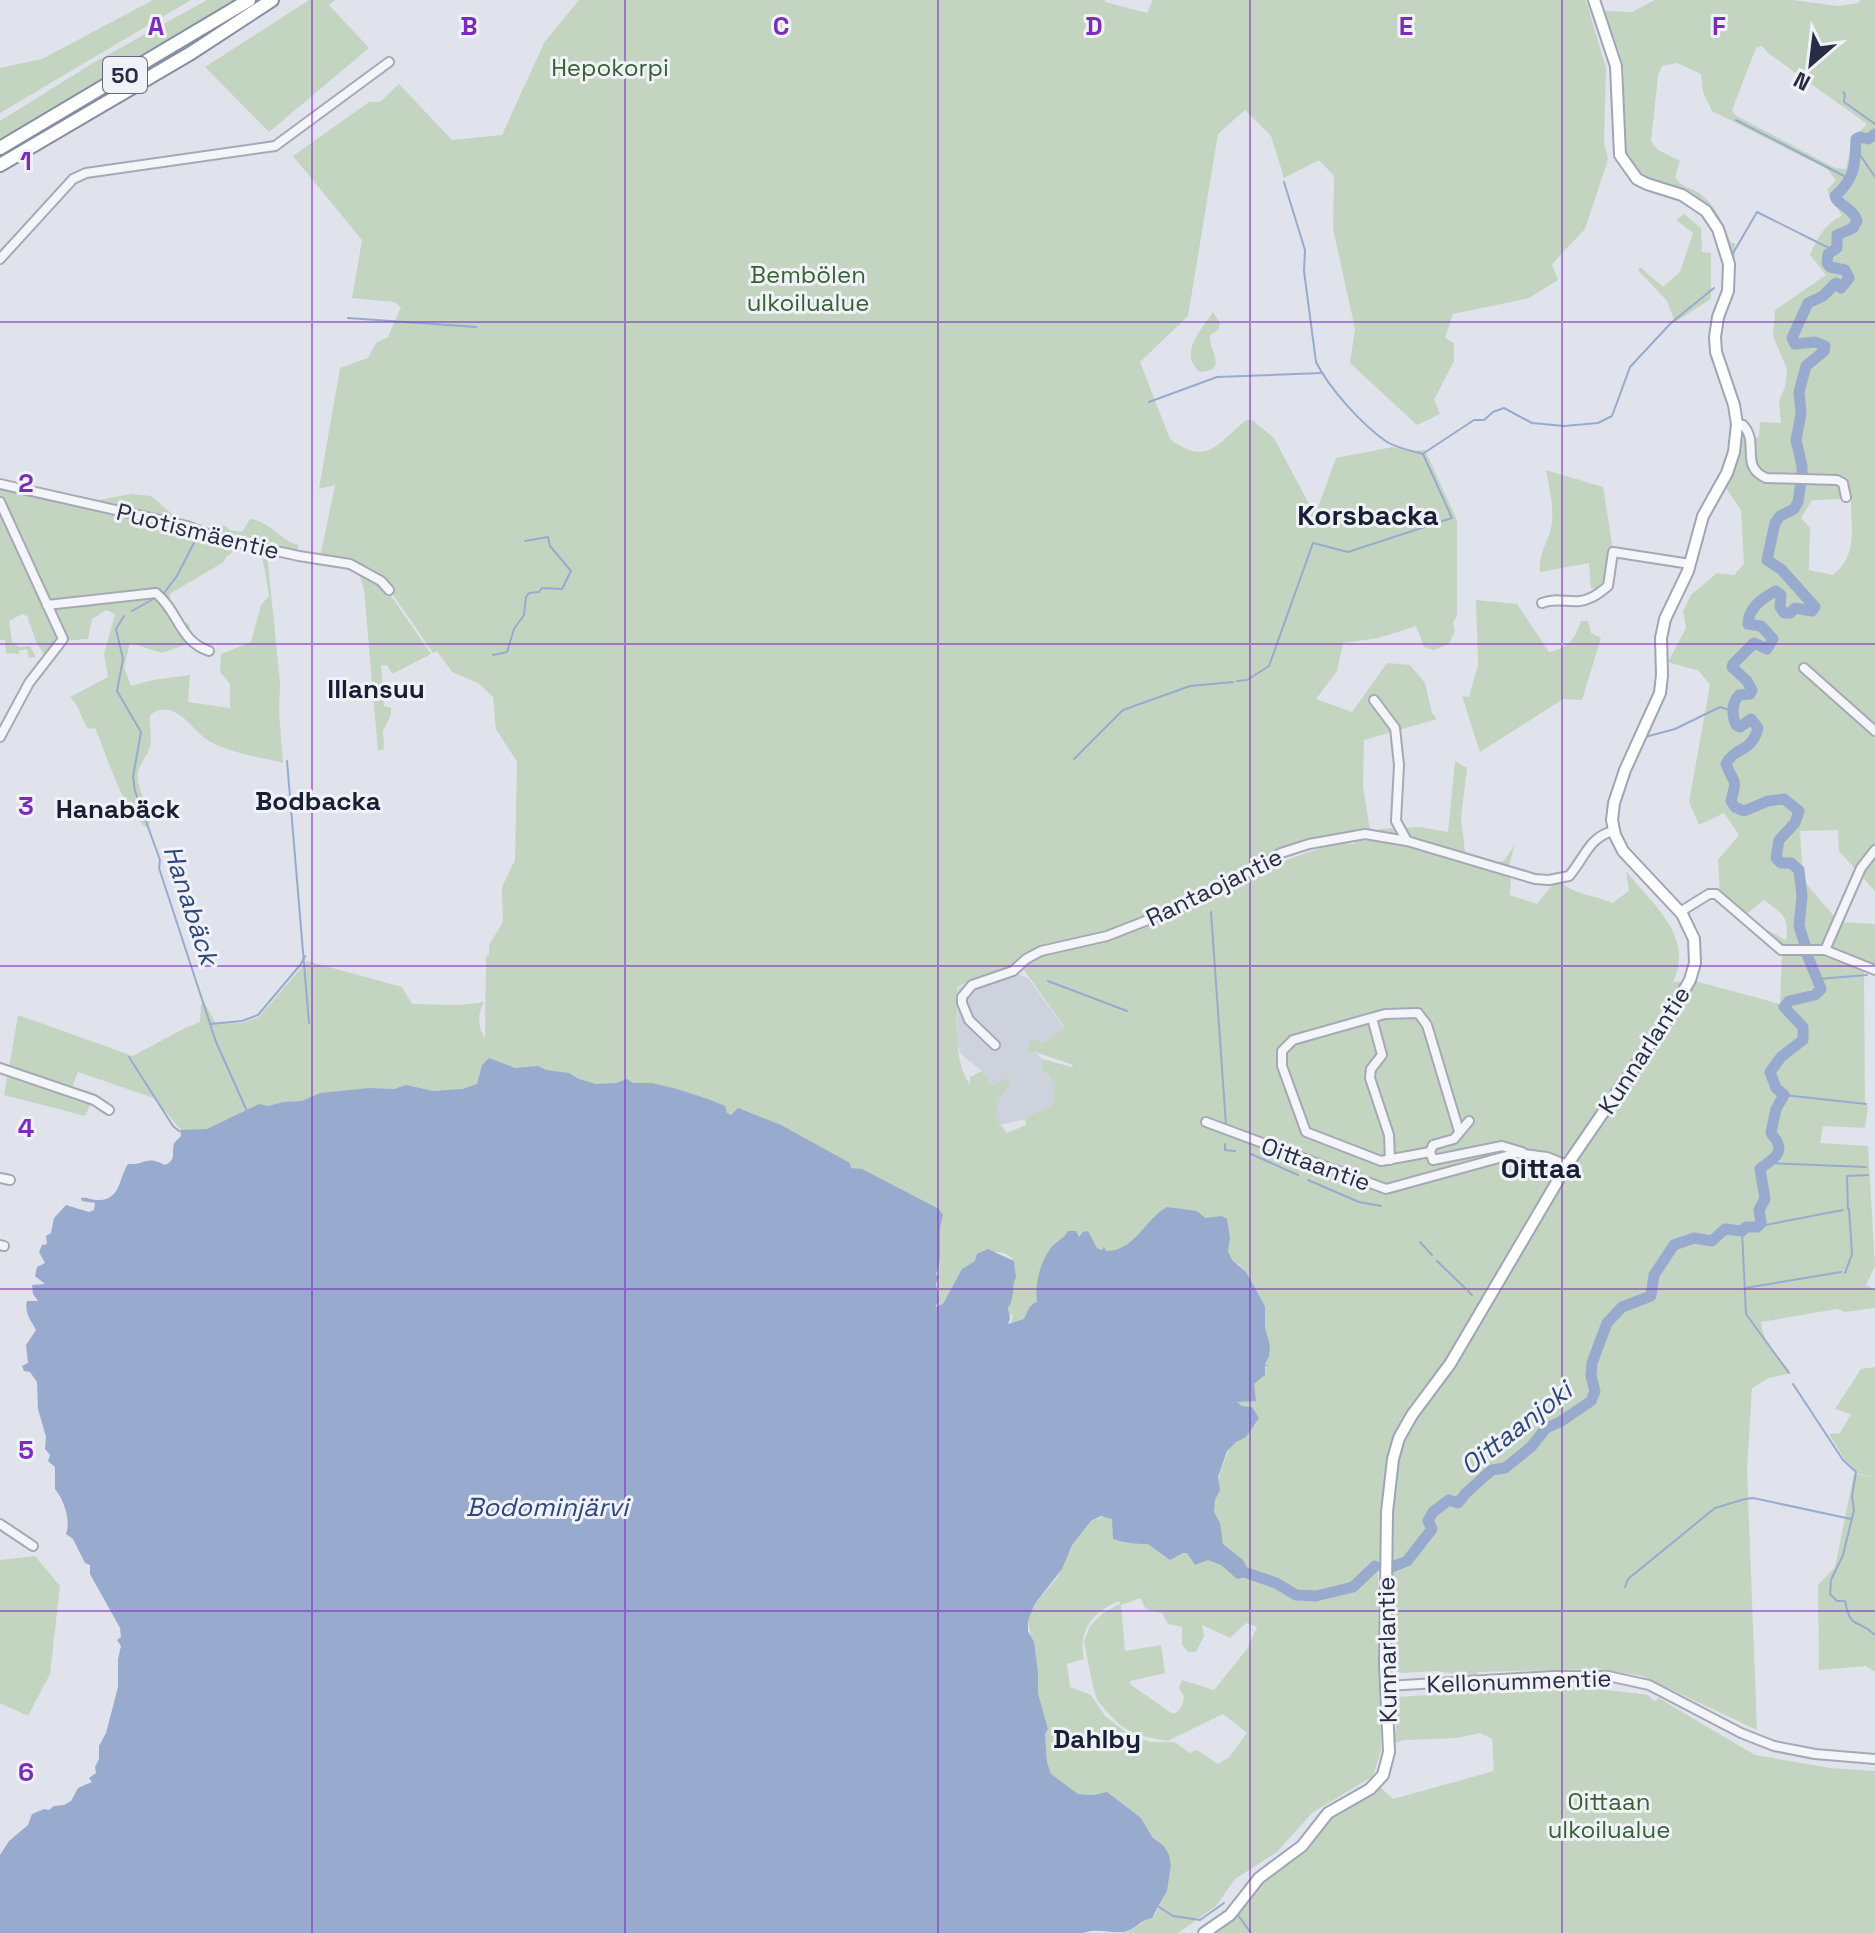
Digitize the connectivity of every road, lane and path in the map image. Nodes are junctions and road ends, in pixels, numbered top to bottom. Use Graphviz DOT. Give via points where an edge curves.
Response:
graph roads {
  1 [pos="249,0"];
  2 [pos="272,0"];
  3 [pos="1594,0"];
  4 [pos="389,62"];
  5 [pos="0,148"];
  6 [pos="0,168"];
  7 [pos="0,259"];
  8 [pos="1737,424"];
  9 [pos="0,484"];
  10 [pos="1846,497"];
  11 [pos="0,502"];
  12 [pos="1690,564"];
  13 [pos="389,590"];
  14 [pos="1542,603"];
  15 [pos="47,605"];
  16 [pos="209,651"];
  17 [pos="1804,668"];
  18 [pos="1374,700"];
  19 [pos="1875,731"];
  20 [pos="0,737"];
  21 [pos="1613,831"];
  22 [pos="1407,841"];
  23 [pos="1875,850"];
  24 [pos="1680,912"];
  25 [pos="1825,950"];
  26 [pos="1875,970"];
  27 [pos="1372,1018"];
  28 [pos="995,1045"];
  29 [pos="0,1068"];
  30 [pos="109,1110"];
  31 [pos="1469,1121"];
  32 [pos="1206,1122"];
  33 [pos="1459,1131"];
  34 [pos="1430,1152"];
  35 [pos="1523,1153"];
  36 [pos="1390,1160"];
  37 [pos="1567,1165"];
  38 [pos="0,1524"];
  39 [pos="33,1546"];
  40 [pos="1387,1686"];
  41 [pos="1875,1759"];
  42 [pos="1204,1933"];
  1 -- 5 [label="highway, 50"];
  2 -- 6 [label="highway, 50"];
  3 -- 8 [label="main road" via="1616,66 1620,155 1637,179 1697,203 1718,229 1725,249 1731,278 1716,352"];
  4 -- 7 [label="street" via="275,146 73,179"];
  8 -- 10 [label="street" via="1750,434 1757,474 1837,480"];
  8 -- 12 [label="main road" via="1727,473 1703,516"];
  9 -- 13 [label="street, Puotismäentie" via="187,526 221,539 350,564"];
  11 -- 15 [label="street"];
  12 -- 14 [label="street" via="1613,552 1608,586 1592,598"];
  12 -- 21 [label="main road" via="1665,619 1660,693 1618,788"];
  15 -- 16 [label="street" via="156,593 192,643"];
  15 -- 20 [label="street" via="62,642 29,683"];
  17 -- 19 [label="street"];
  18 -- 22 [label="street" via="1395,728 1396,821"];
  21 -- 22 [label="street, Rantaojantie" via="1593,841 1569,876 1549,880"];
  21 -- 24 [label="main road, Kunnarlantie" via="1634,866"];
  22 -- 28 [label="street, Rantaojantie" via="1365,834 1281,853 1171,911 1107,936 1041,951 1013,971 972,985 962,1003 969,1020"];
  23 -- 25 [label="street" via="1861,868"];
  24 -- 25 [label="street" via="1716,894 1781,950"];
  24 -- 37 [label="main road, Kunnarlantie" via="1696,952 1690,980"];
  25 -- 26 [label="street"];
  27 -- 33 [label="street" via="1398,1012 1423,1017"];
  27 -- 36 [label="street" via="1382,1055 1370,1078 1389,1135"];
  27 -- 36 [label="street" via="1293,1040 1282,1051 1282,1066 1306,1132 1374,1159"];
  29 -- 30 [label="street"];
  31 -- 33 [label="street"];
  32 -- 35 [label="street, Oittaantie" via="1386,1189"];
  33 -- 34 [label="street"];
  34 -- 35 [label="street" via="1436,1160 1502,1146"];
  34 -- 36 [label="street"];
  35 -- 37 [label="street, Oittaantie"];
  37 -- 40 [label="main road, Kunnarlantie" via="1450,1364 1399,1438 1387,1512"];
  38 -- 39 [label="street"];
  40 -- 41 [label="street, Kellonummentie" via="1608,1676 1649,1685 1774,1746"];
  40 -- 42 [label="main road, Kunnarlantie" via="1389,1757 1377,1782 1328,1813 1302,1846 1268,1870 1230,1915"];
}
